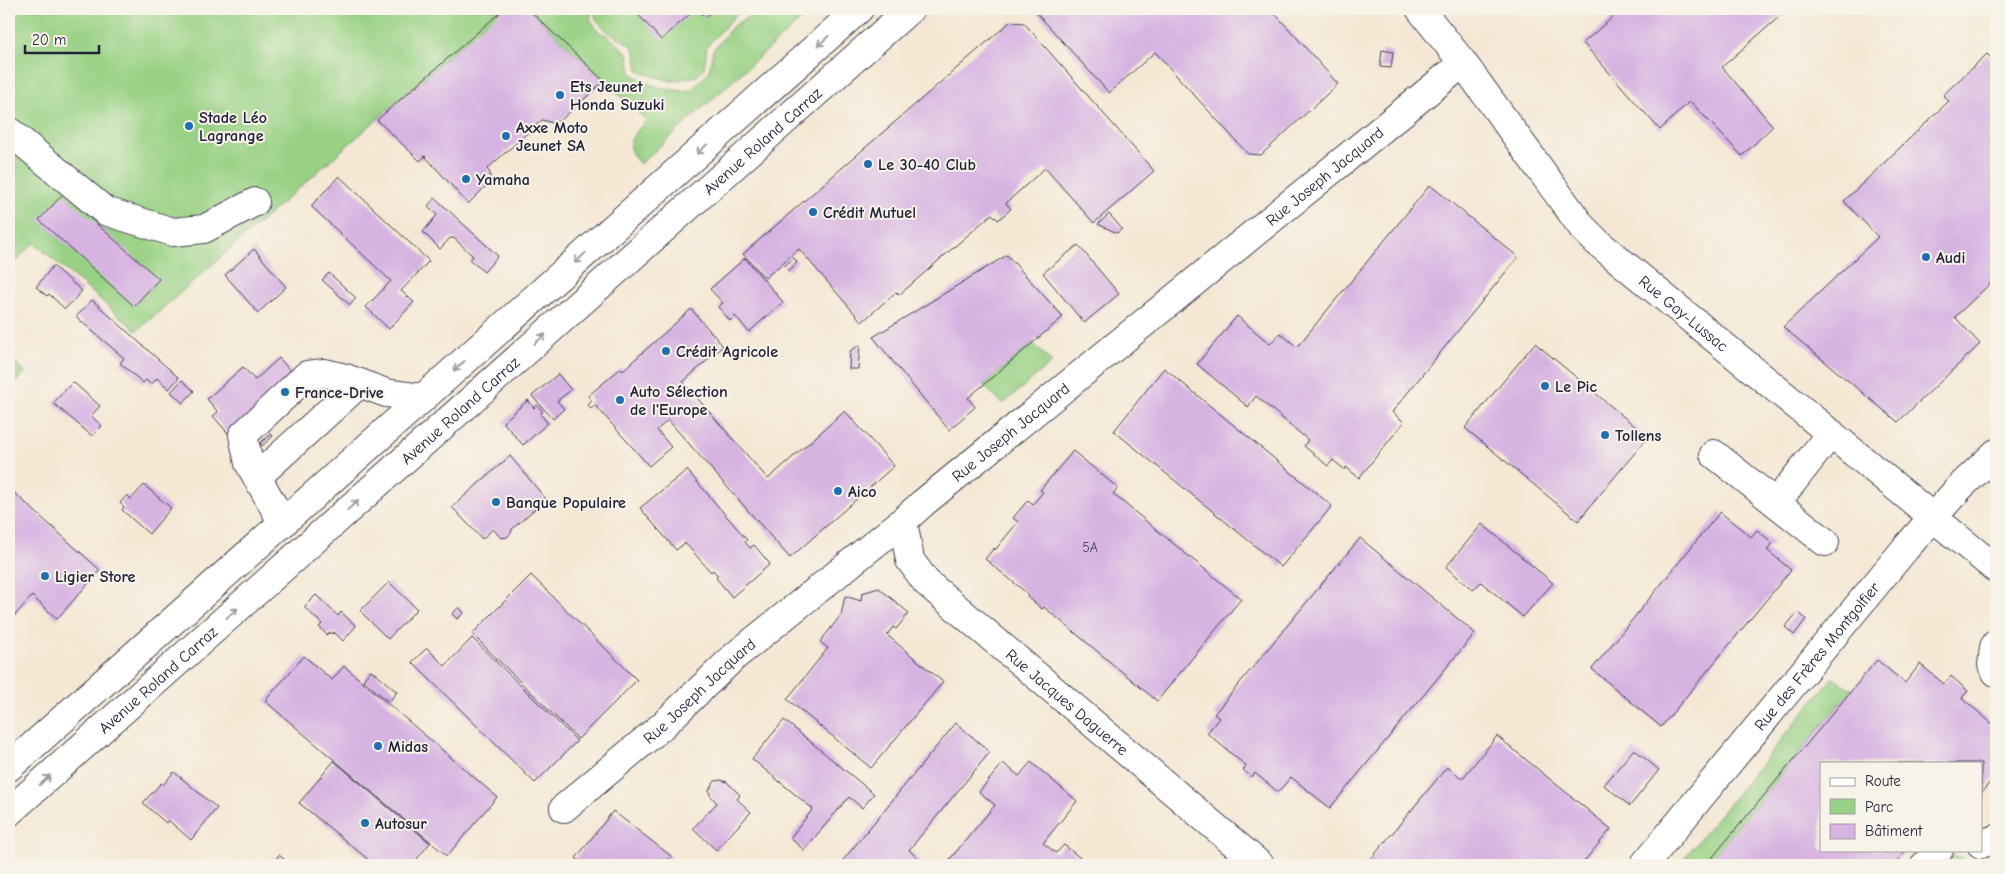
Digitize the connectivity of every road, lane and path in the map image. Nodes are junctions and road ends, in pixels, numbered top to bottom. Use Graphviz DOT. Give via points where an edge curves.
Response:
graph roads {
  1 [pos="859,9"];
  2 [pos="910,9"];
  3 [pos="1420,9"];
  4 [pos="1463,63"];
  5 [pos="9,131"];
  6 [pos="255,202"];
  7 [pos="344,378"];
  8 [pos="422,398"];
  9 [pos="1831,433"];
  10 [pos="1996,453"];
  11 [pos="1714,454"];
  12 [pos="250,463"];
  13 [pos="1776,503"];
  14 [pos="1933,517"];
  15 [pos="903,522"];
  16 [pos="283,523"];
  17 [pos="1826,542"];
  18 [pos="1996,569"];
  19 [pos="1996,644"];
  20 [pos="1996,672"];
  21 [pos="9,767"];
  22 [pos="564,808"];
  23 [pos="9,812"];
  24 [pos="1996,839"];
  25 [pos="1982,844"];
  26 [pos="1937,852"];
  27 [pos="1260,865"];
  28 [pos="1644,865"];
  29 [pos="1925,865"];
  1 -- 8 [label="main road, Avenue Roland Carraz, one-way"];
  23 -- 2 [label="main road, Avenue Roland Carraz, one-way"];
  3 -- 4 [label="main road, Rue Gay-Lussac"];
  4 -- 9 [label="main road, Rue Gay-Lussac" via="1582,227"];
  4 -- 15 [label="main road, Rue Joseph Jacquard"];
  5 -- 6 [label="main road" via="104,211 173,232 204,229"];
  7 -- 8 [label="main road" via="386,393"];
  7 -- 12 [label="main road"];
  7 -- 12 [label="main road" via="307,375 243,436"];
  8 -- 16 [label="main road, Avenue Roland Carraz"];
  9 -- 13 [label="main road"];
  9 -- 14 [label="main road, Rue Gay-Lussac"];
  10 -- 14 [label="main road, Rue des Frères Montgolfier"];
  11 -- 13 [label="main road"];
  12 -- 16 [label="main road"];
  13 -- 17 [label="main road"];
  14 -- 18 [label="main road, Rue Gay-Lussac"];
  14 -- 28 [label="main road, Rue des Frères Montgolfier"];
  15 -- 22 [label="main road, Rue Joseph Jacquard" via="735,656 662,726"];
  15 -- 27 [label="main road, Rue Jacques Daguerre" via="910,560 926,582"];
  16 -- 21 [label="main road, Avenue Roland Carraz"];
  19 -- 20 [label="main road" via="1992,665"];
  24 -- 25 [label="main road"];
  26 -- 29 [label="main road"];
}
